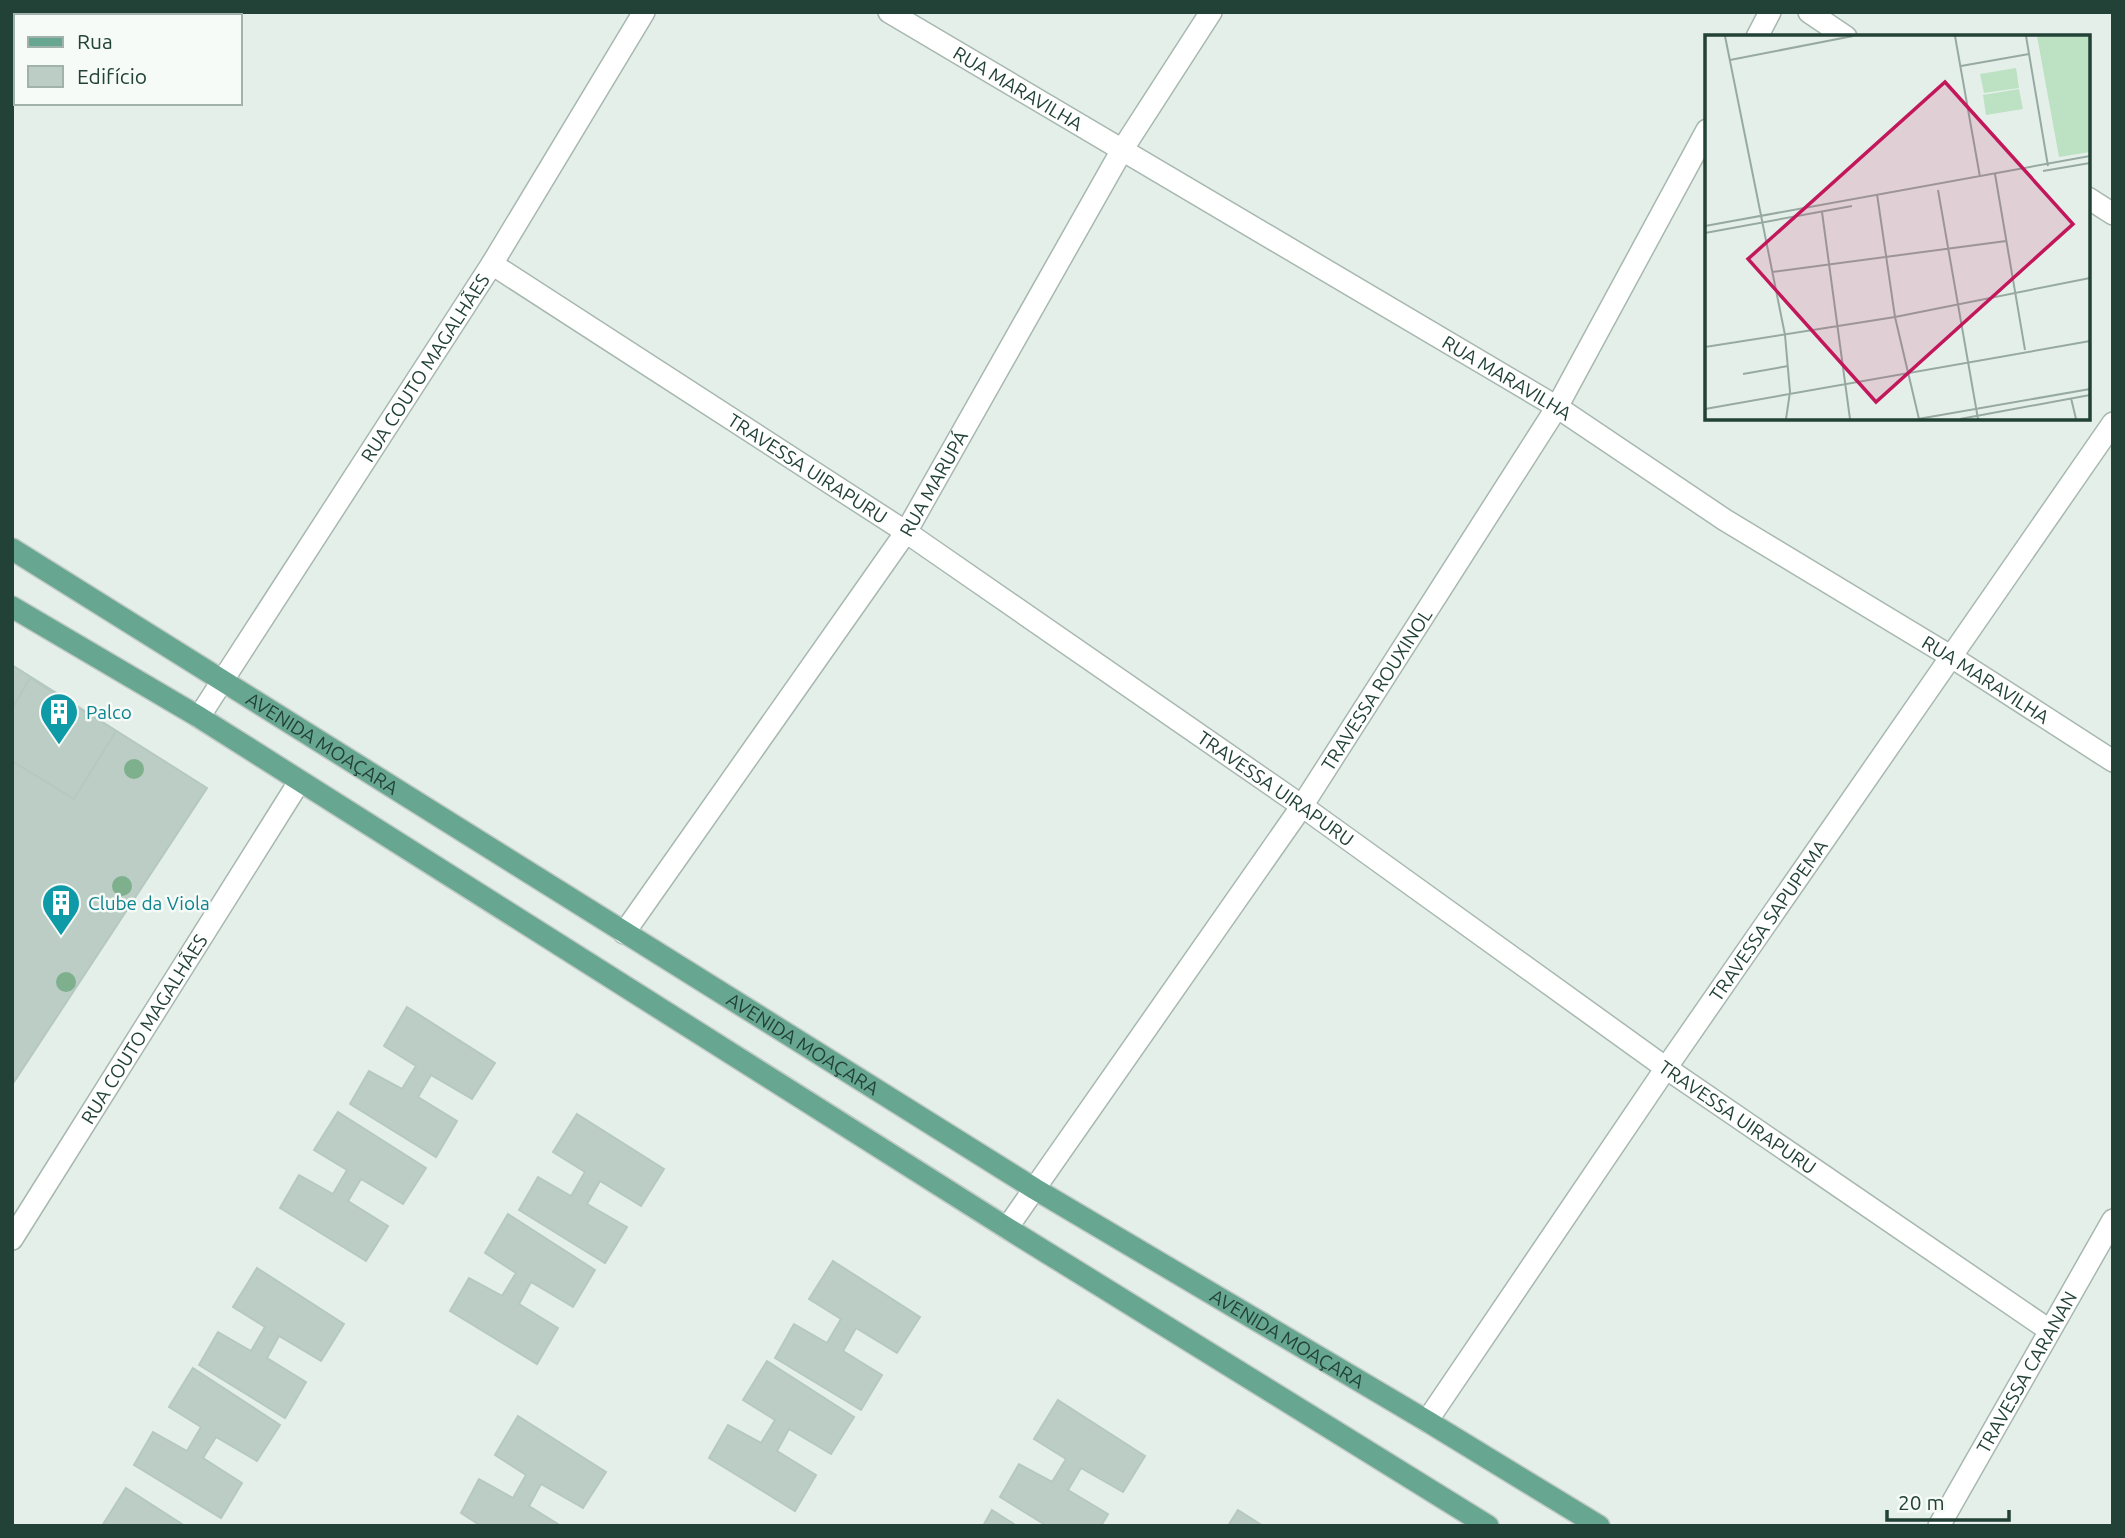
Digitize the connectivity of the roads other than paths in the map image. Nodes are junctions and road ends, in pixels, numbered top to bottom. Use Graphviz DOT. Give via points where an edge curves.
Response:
graph roads {
  1 [pos="644,12"];
  2 [pos="889,12"];
  3 [pos="1211,12"];
  4 [pos="1770,12"];
  5 [pos="1809,12"];
  6 [pos="1758,35"];
  7 [pos="1843,35"];
  8 [pos="1705,134"];
  9 [pos="1122,150"];
  10 [pos="2090,199"];
  11 [pos="2113,214"];
  12 [pos="492,264"];
  13 [pos="1557,407"];
  14 [pos="2113,423"];
  15 [pos="906,532"];
  16 [pos="12,549"];
  17 [pos="12,607"];
  18 [pos="1950,656"];
  19 [pos="223,680"];
  20 [pos="199,717"];
  21 [pos="2113,761"];
  22 [pos="299,782"];
  23 [pos="1302,806"];
  24 [pos="624,933"];
  25 [pos="1666,1068"];
  26 [pos="1035,1189"];
  27 [pos="2113,1220"];
  28 [pos="1007,1228"];
  29 [pos="12,1239"];
  30 [pos="2049,1330"];
  31 [pos="1427,1421"];
  32 [pos="1488,1526"];
  33 [pos="1599,1526"];
  34 [pos="1939,1526"];
  1 -- 12 [label="street, RUA COUTO MAGALHÃES"];
  2 -- 9 [label="street, RUA MARAVILHA"];
  3 -- 9 [label="street, RUA MARUPÁ"];
  4 -- 6 [label="street"];
  5 -- 7 [label="street"];
  8 -- 13 [label="street, TRAVESSA ROUXINOL"];
  9 -- 13 [label="street, RUA MARAVILHA"];
  9 -- 15 [label="street, RUA MARUPÁ"];
  10 -- 11 [label="street"];
  12 -- 15 [label="street, TRAVESSA UIRAPURU"];
  12 -- 19 [label="street, RUA COUTO MAGALHÃES"];
  13 -- 18 [label="street, RUA MARAVILHA" via="1725,520"];
  13 -- 23 [label="street, TRAVESSA ROUXINOL"];
  14 -- 18 [label="street, TRAVESSA SAPUPEMA"];
  15 -- 23 [label="street, TRAVESSA UIRAPURU"];
  15 -- 24 [label="street, RUA MARUPÁ"];
  16 -- 19 [label="main road, AVENIDA MOAÇARA"];
  17 -- 20 [label="main road"];
  18 -- 21 [label="street, RUA MARAVILHA"];
  18 -- 25 [label="street, TRAVESSA SAPUPEMA"];
  19 -- 20 [label="street, RUA COUTO MAGALHÃES"];
  19 -- 24 [label="main road, AVENIDA MOAÇARA"];
  20 -- 22 [label="main road"];
  22 -- 28 [label="main road"];
  22 -- 29 [label="street, RUA COUTO MAGALHÃES"];
  23 -- 25 [label="street, TRAVESSA UIRAPURU"];
  23 -- 26 [label="street, TRAVESSA ROUXINOL"];
  24 -- 26 [label="main road, AVENIDA MOAÇARA"];
  25 -- 30 [label="street, TRAVESSA UIRAPURU"];
  25 -- 31 [label="street, TRAVESSA SAPUPEMA"];
  26 -- 28 [label="street, TRAVESSA ROUXINOL"];
  26 -- 31 [label="main road, AVENIDA MOAÇARA"];
  27 -- 30 [label="street, TRAVESSA CARANAN"];
  28 -- 32 [label="main road"];
  30 -- 34 [label="street, TRAVESSA CARANAN"];
  31 -- 33 [label="main road, AVENIDA MOAÇARA"];
}
